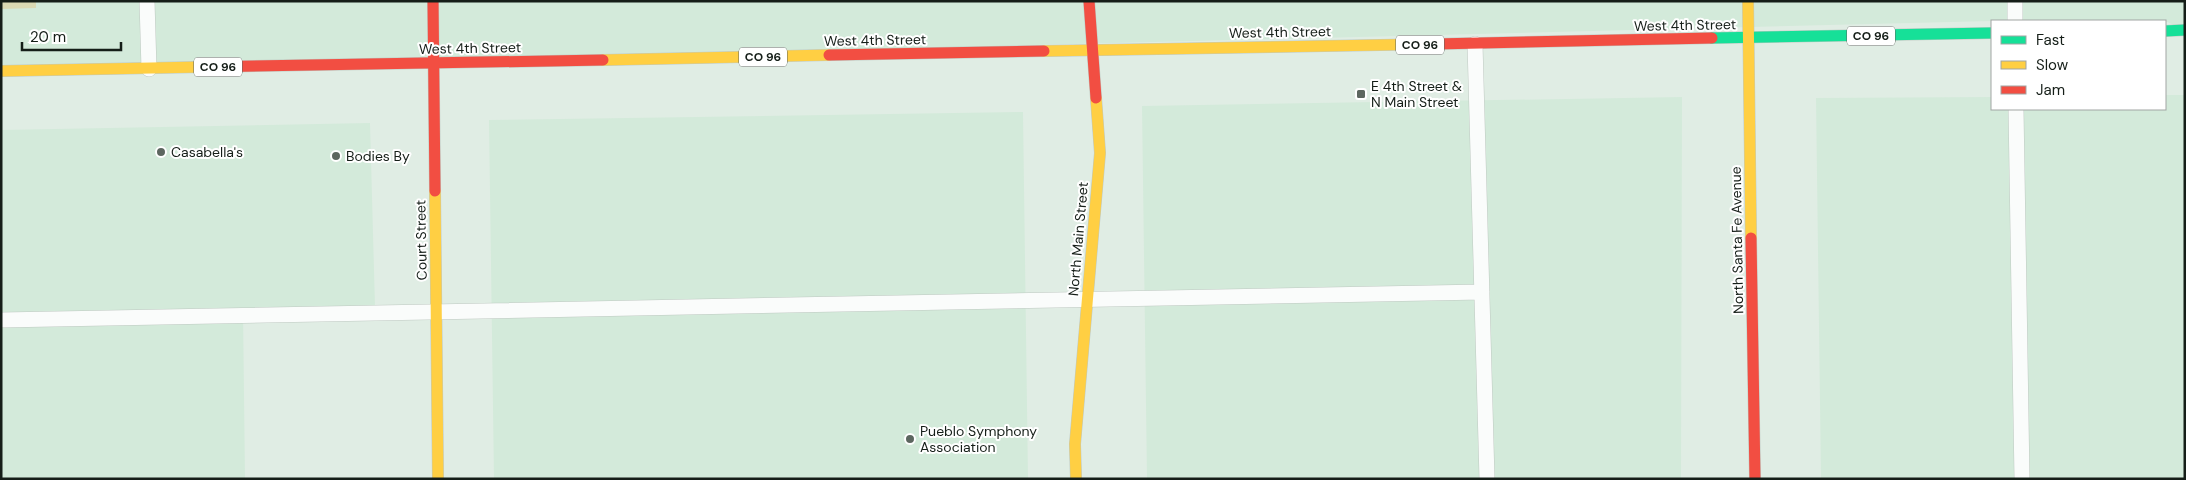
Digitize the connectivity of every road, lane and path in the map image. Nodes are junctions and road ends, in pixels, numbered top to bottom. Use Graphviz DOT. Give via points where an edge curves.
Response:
graph roads {
  1 [pos="147,1"];
  2 [pos="433,1"];
  3 [pos="1089,1"];
  4 [pos="1748,1"];
  5 [pos="2015,1"];
  6 [pos="2015,20"];
  7 [pos="2166,30"];
  8 [pos="2185,30"];
  9 [pos="1991,34"];
  10 [pos="1749,38"];
  11 [pos="1475,44"];
  12 [pos="1092,50"];
  13 [pos="434,64"];
  14 [pos="149,69"];
  15 [pos="1,71"];
  16 [pos="2016,110"];
  17 [pos="1482,292"];
  18 [pos="1088,300"];
  19 [pos="436,312"];
  20 [pos="1,320"];
  21 [pos="438,479"];
  22 [pos="1076,479"];
  23 [pos="1487,479"];
  24 [pos="1755,479"];
  25 [pos="2022,479"];
  1 -- 14 [label="lane"];
  2 -- 13 [label="main road, Court Street"];
  3 -- 12 [label="main road, North Main Street"];
  4 -- 10 [label="main road, North Santa Fe Avenue"];
  5 -- 6 [label="lane"];
  7 -- 8 [label="main road"];
  9 -- 10 [label="main road, CO 96"];
  10 -- 11 [label="main road, West 4th Street / CO 96"];
  10 -- 24 [label="main road, North Santa Fe Avenue"];
  11 -- 12 [label="main road, West 4th Street / CO 96"];
  11 -- 17 [label="lane"];
  12 -- 13 [label="main road, West 4th Street / CO 96"];
  12 -- 18 [label="main road, North Main Street" via="1100,153"];
  13 -- 14 [label="main road, West 4th Street / CO 96"];
  13 -- 19 [label="main road, Court Street"];
  14 -- 15 [label="main road, West 4th Street / CO 96"];
  16 -- 25 [label="lane"];
  17 -- 18 [label="lane"];
  17 -- 23 [label="lane"];
  18 -- 19 [label="lane"];
  18 -- 22 [label="main road, North Main Street" via="1075,444"];
  19 -- 20 [label="lane"];
  19 -- 21 [label="main road, Court Street"];
}
